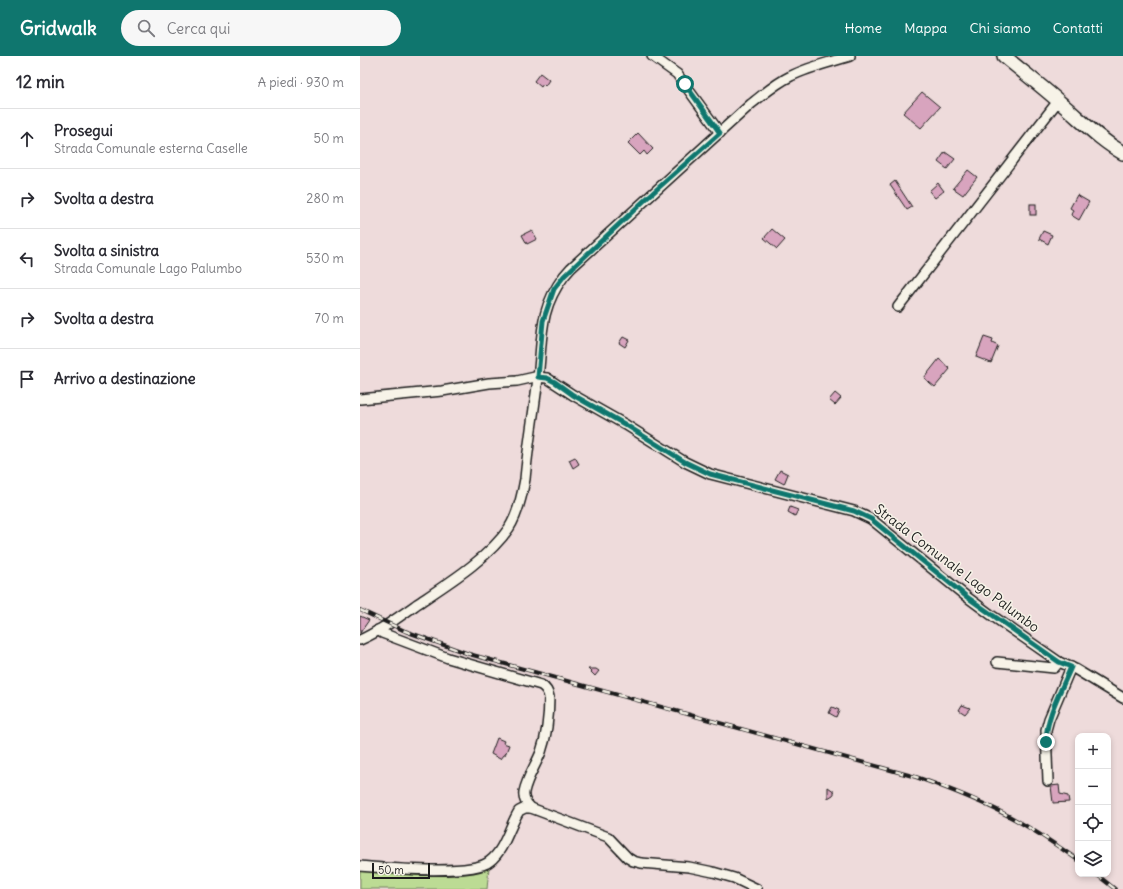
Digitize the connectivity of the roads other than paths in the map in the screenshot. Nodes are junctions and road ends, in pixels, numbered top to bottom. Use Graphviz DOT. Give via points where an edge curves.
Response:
graph roads {
  1 [pos="652,56"];
  2 [pos="850,56"];
  3 [pos="1004,56"];
  4 [pos="1060,103"];
  5 [pos="720,133"];
  6 [pos="1123,145"];
  7 [pos="1123,153"];
  8 [pos="898,307"];
  9 [pos="538,377"];
  10 [pos="360,399"];
  11 [pos="378,630"];
  12 [pos="360,640"];
  13 [pos="997,662"];
  14 [pos="1059,662"];
  15 [pos="1071,667"];
  16 [pos="1123,698"];
  17 [pos="1048,781"];
  18 [pos="531,808"];
  19 [pos="360,866"];
  20 [pos="757,889"];
  1 -- 5 [label="street" via="677,74"];
  2 -- 5 [label="street" via="797,73 784,80 751,104"];
  3 -- 4 [label="main road"];
  4 -- 6 [label="main road" via="1107,138"];
  4 -- 7 [label="main road" via="1094,133"];
  4 -- 8 [label="street"];
  5 -- 9 [label="street" via="647,198 564,276 554,289 543,321"];
  9 -- 10 [label="street, Strada Comunale Lago Palumbo" via="442,391"];
  9 -- 11 [label="street" via="523,493 509,527 494,548"];
  9 -- 14 [label="street, Strada Comunale Lago Palumbo" via="555,382 685,462 710,474 865,515 967,597"];
  11 -- 12 [label="street"];
  11 -- 18 [label="street" via="382,634 448,658 541,684 544,687 549,697 544,742 524,792 524,798"];
  13 -- 14 [label="street" via="1054,668"];
  14 -- 15 [label="street, Strada Comunale Lago Palumbo"];
  15 -- 16 [label="street, Strada Comunale Lago Palumbo"];
  15 -- 17 [label="street" via="1046,730"];
  18 -- 19 [label="street" via="519,811 499,850 486,865 454,869"];
  18 -- 20 [label="street" via="608,837 628,858 641,863 713,872"];
}
